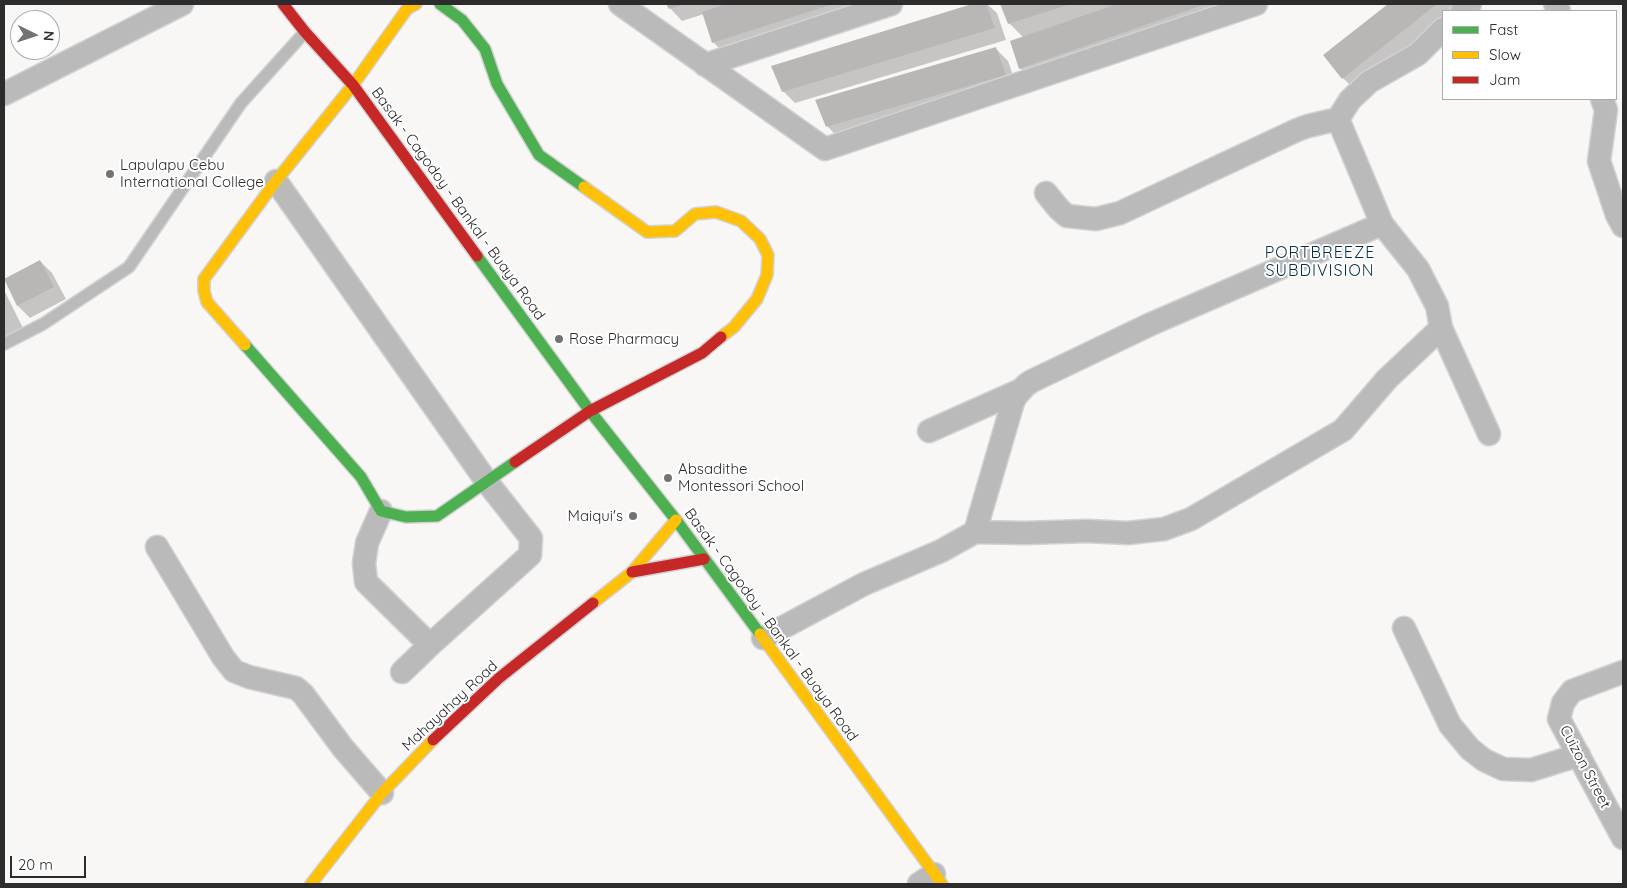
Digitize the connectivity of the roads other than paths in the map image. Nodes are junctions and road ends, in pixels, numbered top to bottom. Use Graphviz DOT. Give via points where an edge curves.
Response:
graph roads {
  1 [pos="182,4"];
  2 [pos="283,4"];
  3 [pos="416,4"];
  4 [pos="440,4"];
  5 [pos="620,4"];
  6 [pos="891,4"];
  7 [pos="1256,4"];
  8 [pos="1442,30"];
  9 [pos="305,32"];
  10 [pos="704,65"];
  11 [pos="353,85"];
  12 [pos="4,94"];
  13 [pos="1602,100"];
  14 [pos="1338,119"];
  15 [pos="276,182"];
  16 [pos="1046,193"];
  17 [pos="1382,224"];
  18 [pos="1623,226"];
  19 [pos="1441,328"];
  20 [pos="4,344"];
  21 [pos="1021,390"];
  22 [pos="590,411"];
  23 [pos="928,431"];
  24 [pos="1489,434"];
  25 [pos="488,482"];
  26 [pos="382,511"];
  27 [pos="676,520"];
  28 [pos="975,532"];
  29 [pos="157,547"];
  30 [pos="704,559"];
  31 [pos="632,572"];
  32 [pos="1404,628"];
  33 [pos="763,638"];
  34 [pos="430,645"];
  35 [pos="402,672"];
  36 [pos="1623,672"];
  37 [pos="1580,755"];
  38 [pos="382,793"];
  39 [pos="1623,838"];
  40 [pos="932,881"];
  41 [pos="311,884"];
  1 -- 12 [label="street"];
  2 -- 9 [label="street, Basak - Cagodoy - Bankal - Buaya Road"];
  3 -- 11 [label="street" via="407,9"];
  4 -- 22 [label="street" via="462,20 485,49 497,84 539,155 647,232 675,231 695,214 716,212 741,221 760,240 768,255 767,275 757,299 734,327 702,352"];
  5 -- 10 [label="street"];
  6 -- 10 [label="street"];
  7 -- 10 [label="street" via="825,149"];
  8 -- 14 [label="street" via="1418,54 1364,86"];
  9 -- 11 [label="street, Basak - Cagodoy - Bankal - Buaya Road"];
  9 -- 20 [label="lane" via="241,103 129,267 43,324"];
  11 -- 15 [label="street"];
  11 -- 22 [label="street, Basak - Cagodoy - Bankal - Buaya Road"];
  13 -- 18 [label="street" via="1606,110 1599,161"];
  14 -- 16 [label="street" via="1297,130 1120,213 1096,219 1067,216"];
  14 -- 17 [label="street"];
  15 -- 25 [label="street"];
  15 -- 26 [label="street" via="204,280 207,302 361,477"];
  17 -- 19 [label="street" via="1418,269 1437,306"];
  17 -- 21 [label="street" via="1151,324 1032,380"];
  19 -- 24 [label="street"];
  19 -- 28 [label="street" via="1387,379 1343,430 1191,519 1164,529 1128,533"];
  21 -- 23 [label="street"];
  21 -- 28 [label="street" via="1013,402"];
  22 -- 25 [label="street"];
  22 -- 27 [label="street, Basak - Cagodoy - Bankal - Buaya Road"];
  25 -- 26 [label="street" via="437,516 406,517"];
  25 -- 34 [label="street" via="531,538 530,555"];
  26 -- 34 [label="street" via="367,543 366,582"];
  27 -- 30 [label="street, Basak - Cagodoy - Bankal - Buaya Road"];
  27 -- 31 [label="street, Mahayahay Road"];
  28 -- 33 [label="street" via="941,551 864,584"];
  29 -- 38 [label="street" via="234,671 296,688"];
  30 -- 31 [label="street, Mahayahay Road"];
  30 -- 33 [label="street, Basak - Cagodoy - Bankal - Buaya Road"];
  31 -- 38 [label="street, Mahayahay Road" via="499,678"];
  32 -- 37 [label="street" via="1450,725 1484,760 1503,769 1532,770"];
  33 -- 40 [label="street, Basak - Cagodoy - Bankal - Buaya Road"];
  34 -- 35 [label="street"];
  36 -- 37 [label="street, Cuizon Street" via="1572,691 1562,703 1559,718"];
  37 -- 39 [label="street, Cuizon Street"];
  38 -- 41 [label="street, Mahayahay Road"];
}
